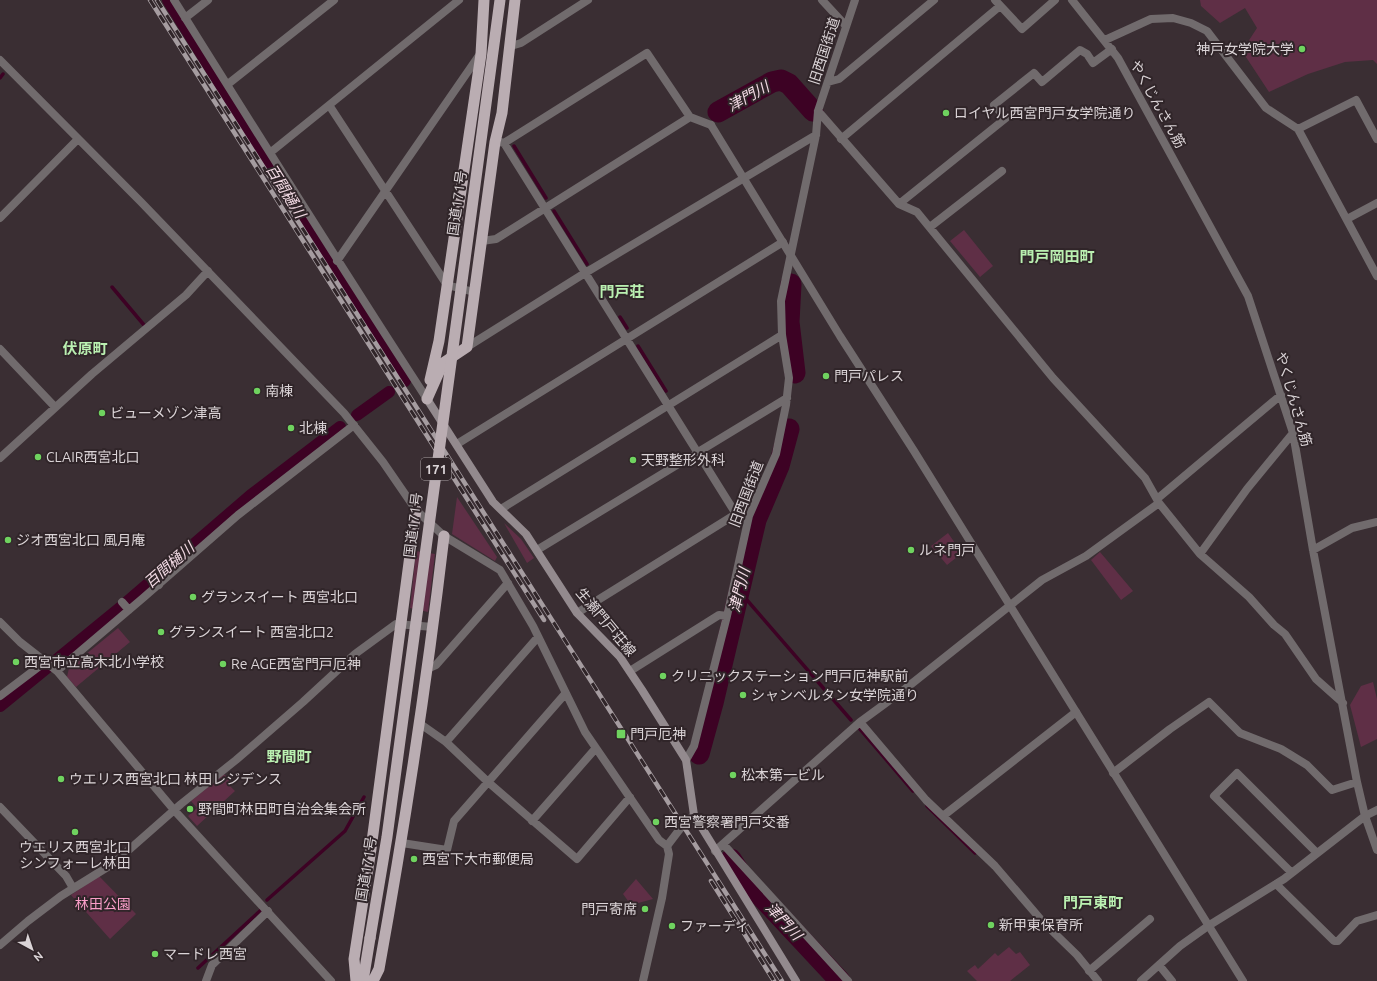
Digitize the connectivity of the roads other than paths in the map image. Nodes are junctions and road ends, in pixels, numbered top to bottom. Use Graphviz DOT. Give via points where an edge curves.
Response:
graph roads {
  1 [pos="174,0"];
  2 [pos="208,0"];
  3 [pos="334,0"];
  4 [pos="459,0"];
  5 [pos="500,0"];
  6 [pos="515,0"];
  7 [pos="588,0"];
  8 [pos="822,0"];
  9 [pos="855,0"];
  10 [pos="934,0"];
  11 [pos="1055,0"];
  12 [pos="1072,0"];
  13 [pos="481,1"];
  14 [pos="997,3"];
  15 [pos="186,18"];
  16 [pos="846,26"];
  17 [pos="1105,40"];
  18 [pos="511,46"];
  19 [pos="1112,49"];
  20 [pos="480,54"];
  21 [pos="0,60"];
  22 [pos="828,82"];
  23 [pos="228,84"];
  24 [pos="329,105"];
  25 [pos="818,111"];
  26 [pos="690,117"];
  27 [pos="1298,129"];
  28 [pos="816,135"];
  29 [pos="78,138"];
  30 [pos="841,138"];
  31 [pos="1377,139"];
  32 [pos="500,142"];
  33 [pos="271,152"];
  34 [pos="1002,171"];
  35 [pos="743,179"];
  36 [pos="384,190"];
  37 [pos="1377,203"];
  38 [pos="899,204"];
  39 [pos="545,207"];
  40 [pos="0,218"];
  41 [pos="1346,219"];
  42 [pos="930,228"];
  43 [pos="482,241"];
  44 [pos="783,242"];
  45 [pos="791,257"];
  46 [pos="337,261"];
  47 [pos="208,271"];
  48 [pos="585,273"];
  49 [pos="1377,276"];
  50 [pos="447,285"];
  51 [pos="474,292"];
  52 [pos="782,335"];
  53 [pos="628,338"];
  54 [pos="440,341"];
  55 [pos="467,348"];
  56 [pos="0,349"];
  57 [pos="452,356"];
  58 [pos="1281,395"];
  59 [pos="787,398"];
  60 [pos="427,399"];
  61 [pos="669,405"];
  62 [pos="55,407"];
  63 [pos="354,425"];
  64 [pos="1293,433"];
  65 [pos="457,444"];
  66 [pos="697,452"];
  67 [pos="0,458"];
  68 [pos="1158,501"];
  69 [pos="416,510"];
  70 [pos="501,510"];
  71 [pos="736,514"];
  72 [pos="749,516"];
  73 [pos="1377,522"];
  74 [pos="444,536"];
  75 [pos="537,550"];
  76 [pos="1313,550"];
  77 [pos="1200,554"];
  78 [pos="508,583"];
  79 [pos="1009,605"];
  80 [pos="577,613"];
  81 [pos="727,616"];
  82 [pos="0,622"];
  83 [pos="402,623"];
  84 [pos="433,627"];
  85 [pos="538,636"];
  86 [pos="50,666"];
  87 [pos="427,669"];
  88 [pos="630,671"];
  89 [pos="565,694"];
  90 [pos="0,696"];
  91 [pos="1343,703"];
  92 [pos="1076,712"];
  93 [pos="860,722"];
  94 [pos="419,723"];
  95 [pos="446,742"];
  96 [pos="596,748"];
  97 [pos="686,760"];
  98 [pos="1113,773"];
  99 [pos="488,782"];
  100 [pos="1357,782"];
  101 [pos="630,797"];
  102 [pos="0,807"];
  103 [pos="174,810"];
  104 [pos="1377,810"];
  105 [pos="694,815"];
  106 [pos="943,816"];
  107 [pos="1365,816"];
  108 [pos="532,821"];
  109 [pos="402,843"];
  110 [pos="722,844"];
  111 [pos="667,846"];
  112 [pos="1377,850"];
  113 [pos="715,851"];
  114 [pos="1318,853"];
  115 [pos="1292,873"];
  116 [pos="1276,884"];
  117 [pos="73,888"];
  118 [pos="268,911"];
  119 [pos="1377,915"];
  120 [pos="1150,919"];
  121 [pos="1208,926"];
  122 [pos="0,945"];
  123 [pos="1159,965"];
  124 [pos="1089,971"];
  125 [pos="207,978"];
  126 [pos="331,981"];
  127 [pos="356,981"];
  128 [pos="363,981"];
  129 [pos="373,981"];
  130 [pos="644,981"];
  131 [pos="796,981"];
  132 [pos="848,981"];
  133 [pos="1098,981"];
  134 [pos="1141,981"];
  135 [pos="1172,981"];
  136 [pos="1243,981"];
  1 -- 15 [label="street"];
  2 -- 15 [label="street"];
  3 -- 23 [label="street"];
  4 -- 24 [label="street"];
  5 -- 128 [label="highway, 国道171号 / 171, bridge" via="390,813"];
  6 -- 18 [label="highway"];
  7 -- 18 [label="street" via="521,43"];
  8 -- 16 [label="street"];
  9 -- 16 [label="street, 旧西国街道"];
  10 -- 22 [label="street" via="839,79"];
  11 -- 14 [label="street" via="1022,29"];
  12 -- 17 [label="street, やくじんさん筋"];
  13 -- 20 [label="highway"];
  14 -- 30 [label="street"];
  15 -- 23 [label="street"];
  16 -- 22 [label="street, 旧西国街道"];
  17 -- 19 [label="street, やくじんさん筋"];
  17 -- 27 [label="street" via="1151,19 1173,18 1202,28 1207,31 1266,108"];
  18 -- 32 [label="highway"];
  19 -- 38 [label="street" via="1093,63 1087,54 1080,50 1042,82 1034,73 994,105 1006,118"];
  19 -- 58 [label="street, やくじんさん筋" via="1248,296"];
  20 -- 36 [label="street"];
  20 -- 50 [label="highway"];
  21 -- 29 [label="street"];
  22 -- 25 [label="street, 旧西国街道"];
  23 -- 33 [label="street"];
  24 -- 33 [label="street"];
  24 -- 36 [label="street"];
  25 -- 28 [label="street, 旧西国街道"];
  25 -- 30 [label="street"];
  26 -- 32 [label="street" via="647,53"];
  26 -- 35 [label="street" via="712,125"];
  26 -- 39 [label="street"];
  27 -- 31 [label="street" via="1356,100"];
  27 -- 41 [label="street"];
  28 -- 35 [label="street"];
  28 -- 45 [label="street, 旧西国街道"];
  29 -- 40 [label="street"];
  29 -- 47 [label="street"];
  30 -- 38 [label="street"];
  32 -- 39 [label="street"];
  32 -- 43 [label="highway"];
  33 -- 46 [label="street"];
  34 -- 42 [label="street"];
  35 -- 44 [label="street"];
  35 -- 48 [label="street"];
  36 -- 46 [label="street"];
  36 -- 50 [label="street"];
  37 -- 41 [label="street"];
  38 -- 42 [label="street" via="917,212"];
  39 -- 43 [label="street" via="496,239"];
  39 -- 48 [label="street"];
  41 -- 49 [label="street"];
  42 -- 68 [label="street" via="1053,378 1145,478"];
  43 -- 51 [label="highway"];
  44 -- 45 [label="street"];
  44 -- 53 [label="street"];
  45 -- 52 [label="street, 旧西国街道" via="781,301"];
  45 -- 79 [label="street"];
  46 -- 60 [label="street"];
  47 -- 62 [label="street" via="186,295"];
  47 -- 63 [label="street"];
  48 -- 53 [label="street"];
  48 -- 55 [label="street"];
  50 -- 51 [label="street"];
  50 -- 54 [label="highway"];
  51 -- 55 [label="highway"];
  52 -- 59 [label="street, 旧西国街道" via="789,378"];
  52 -- 61 [label="street"];
  53 -- 61 [label="street"];
  53 -- 65 [label="street"];
  54 -- 57 [label="highway"];
  54 -- 60 [label="highway"];
  55 -- 57 [label="highway"];
  56 -- 62 [label="street"];
  57 -- 60 [label="highway" via="443,363"];
  58 -- 64 [label="street, やくじんさん筋"];
  58 -- 68 [label="street"];
  59 -- 66 [label="street"];
  59 -- 72 [label="street, 旧西国街道" via="776,454"];
  60 -- 65 [label="main road, 生瀬門戸荘線"];
  61 -- 66 [label="street"];
  61 -- 70 [label="street"];
  62 -- 67 [label="street"];
  63 -- 69 [label="street"];
  63 -- 86 [label="street" via="155,580"];
  64 -- 76 [label="street, やくじんさん筋"];
  64 -- 77 [label="street" via="1247,489"];
  65 -- 70 [label="main road, 生瀬門戸荘線" via="493,502"];
  66 -- 71 [label="street"];
  66 -- 75 [label="street"];
  68 -- 77 [label="street"];
  68 -- 79 [label="street" via="1086,556 1042,580"];
  69 -- 74 [label="street"];
  69 -- 83 [label="highway"];
  70 -- 75 [label="main road, 生瀬門戸荘線" via="520,526"];
  71 -- 72 [label="street"];
  71 -- 80 [label="street"];
  72 -- 81 [label="street, 旧西国街道"];
  73 -- 76 [label="street" via="1352,528"];
  74 -- 78 [label="street" via="500,570"];
  74 -- 84 [label="highway"];
  75 -- 80 [label="main road, 生瀬門戸荘線"];
  76 -- 91 [label="street, やくじんさん筋"];
  77 -- 91 [label="street" via="1249,597 1285,634 1316,679"];
  78 -- 85 [label="street"];
  78 -- 87 [label="street" via="436,664"];
  79 -- 92 [label="street"];
  79 -- 93 [label="street"];
  80 -- 88 [label="main road, 生瀬門戸荘線" via="620,657"];
  81 -- 88 [label="street" via="719,615"];
  81 -- 97 [label="street, 旧西国街道" via="694,746"];
  82 -- 86 [label="street"];
  83 -- 84 [label="street"];
  83 -- 103 [label="street" via="396,624 356,654 304,702"];
  83 -- 127 [label="highway" via="354,959"];
  84 -- 87 [label="highway"];
  85 -- 89 [label="street"];
  85 -- 95 [label="street"];
  86 -- 90 [label="street"];
  86 -- 103 [label="street"];
  87 -- 94 [label="highway"];
  88 -- 97 [label="main road, 生瀬門戸荘線"];
  89 -- 96 [label="street"];
  89 -- 99 [label="street"];
  91 -- 100 [label="street, やくじんさん筋"];
  92 -- 98 [label="street"];
  92 -- 106 [label="street"];
  93 -- 106 [label="street" via="926,800"];
  93 -- 110 [label="street"];
  94 -- 95 [label="street"];
  94 -- 109 [label="highway"];
  95 -- 99 [label="street"];
  96 -- 101 [label="street"];
  96 -- 108 [label="street"];
  97 -- 105 [label="main road, 生瀬門戸荘線"];
  98 -- 100 [label="street" via="1209,702 1240,733 1281,749 1300,761 1332,790"];
  98 -- 121 [label="street"];
  99 -- 108 [label="street"];
  99 -- 109 [label="street" via="454,821 447,850"];
  100 -- 107 [label="street, やくじんさん筋"];
  101 -- 108 [label="street" via="577,859"];
  101 -- 111 [label="street" via="659,840"];
  102 -- 117 [label="street" via="66,876"];
  103 -- 117 [label="street" via="114,863"];
  103 -- 118 [label="street"];
  104 -- 107 [label="street"];
  105 -- 111 [label="street"];
  105 -- 113 [label="main road, 生瀬門戸荘線"];
  106 -- 124 [label="street" via="995,866"];
  107 -- 112 [label="street, やくじんさん筋"];
  107 -- 114 [label="street"];
  109 -- 129 [label="highway" via="379,969"];
  110 -- 113 [label="street"];
  110 -- 132 [label="street"];
  111 -- 130 [label="street" via="669,854 662,898"];
  113 -- 131 [label="main road, 生瀬門戸荘線"];
  114 -- 115 [label="street"];
  114 -- 115 [label="street" via="1237,773 1214,796"];
  115 -- 116 [label="street"];
  116 -- 119 [label="street" via="1334,941 1338,941 1357,921"];
  116 -- 121 [label="street"];
  117 -- 122 [label="street"];
  118 -- 125 [label="street" via="212,965"];
  118 -- 126 [label="street"];
  120 -- 124 [label="street"];
  121 -- 123 [label="street"];
  121 -- 136 [label="street"];
  123 -- 134 [label="street"];
  123 -- 135 [label="street"];
  124 -- 133 [label="street"];
}
